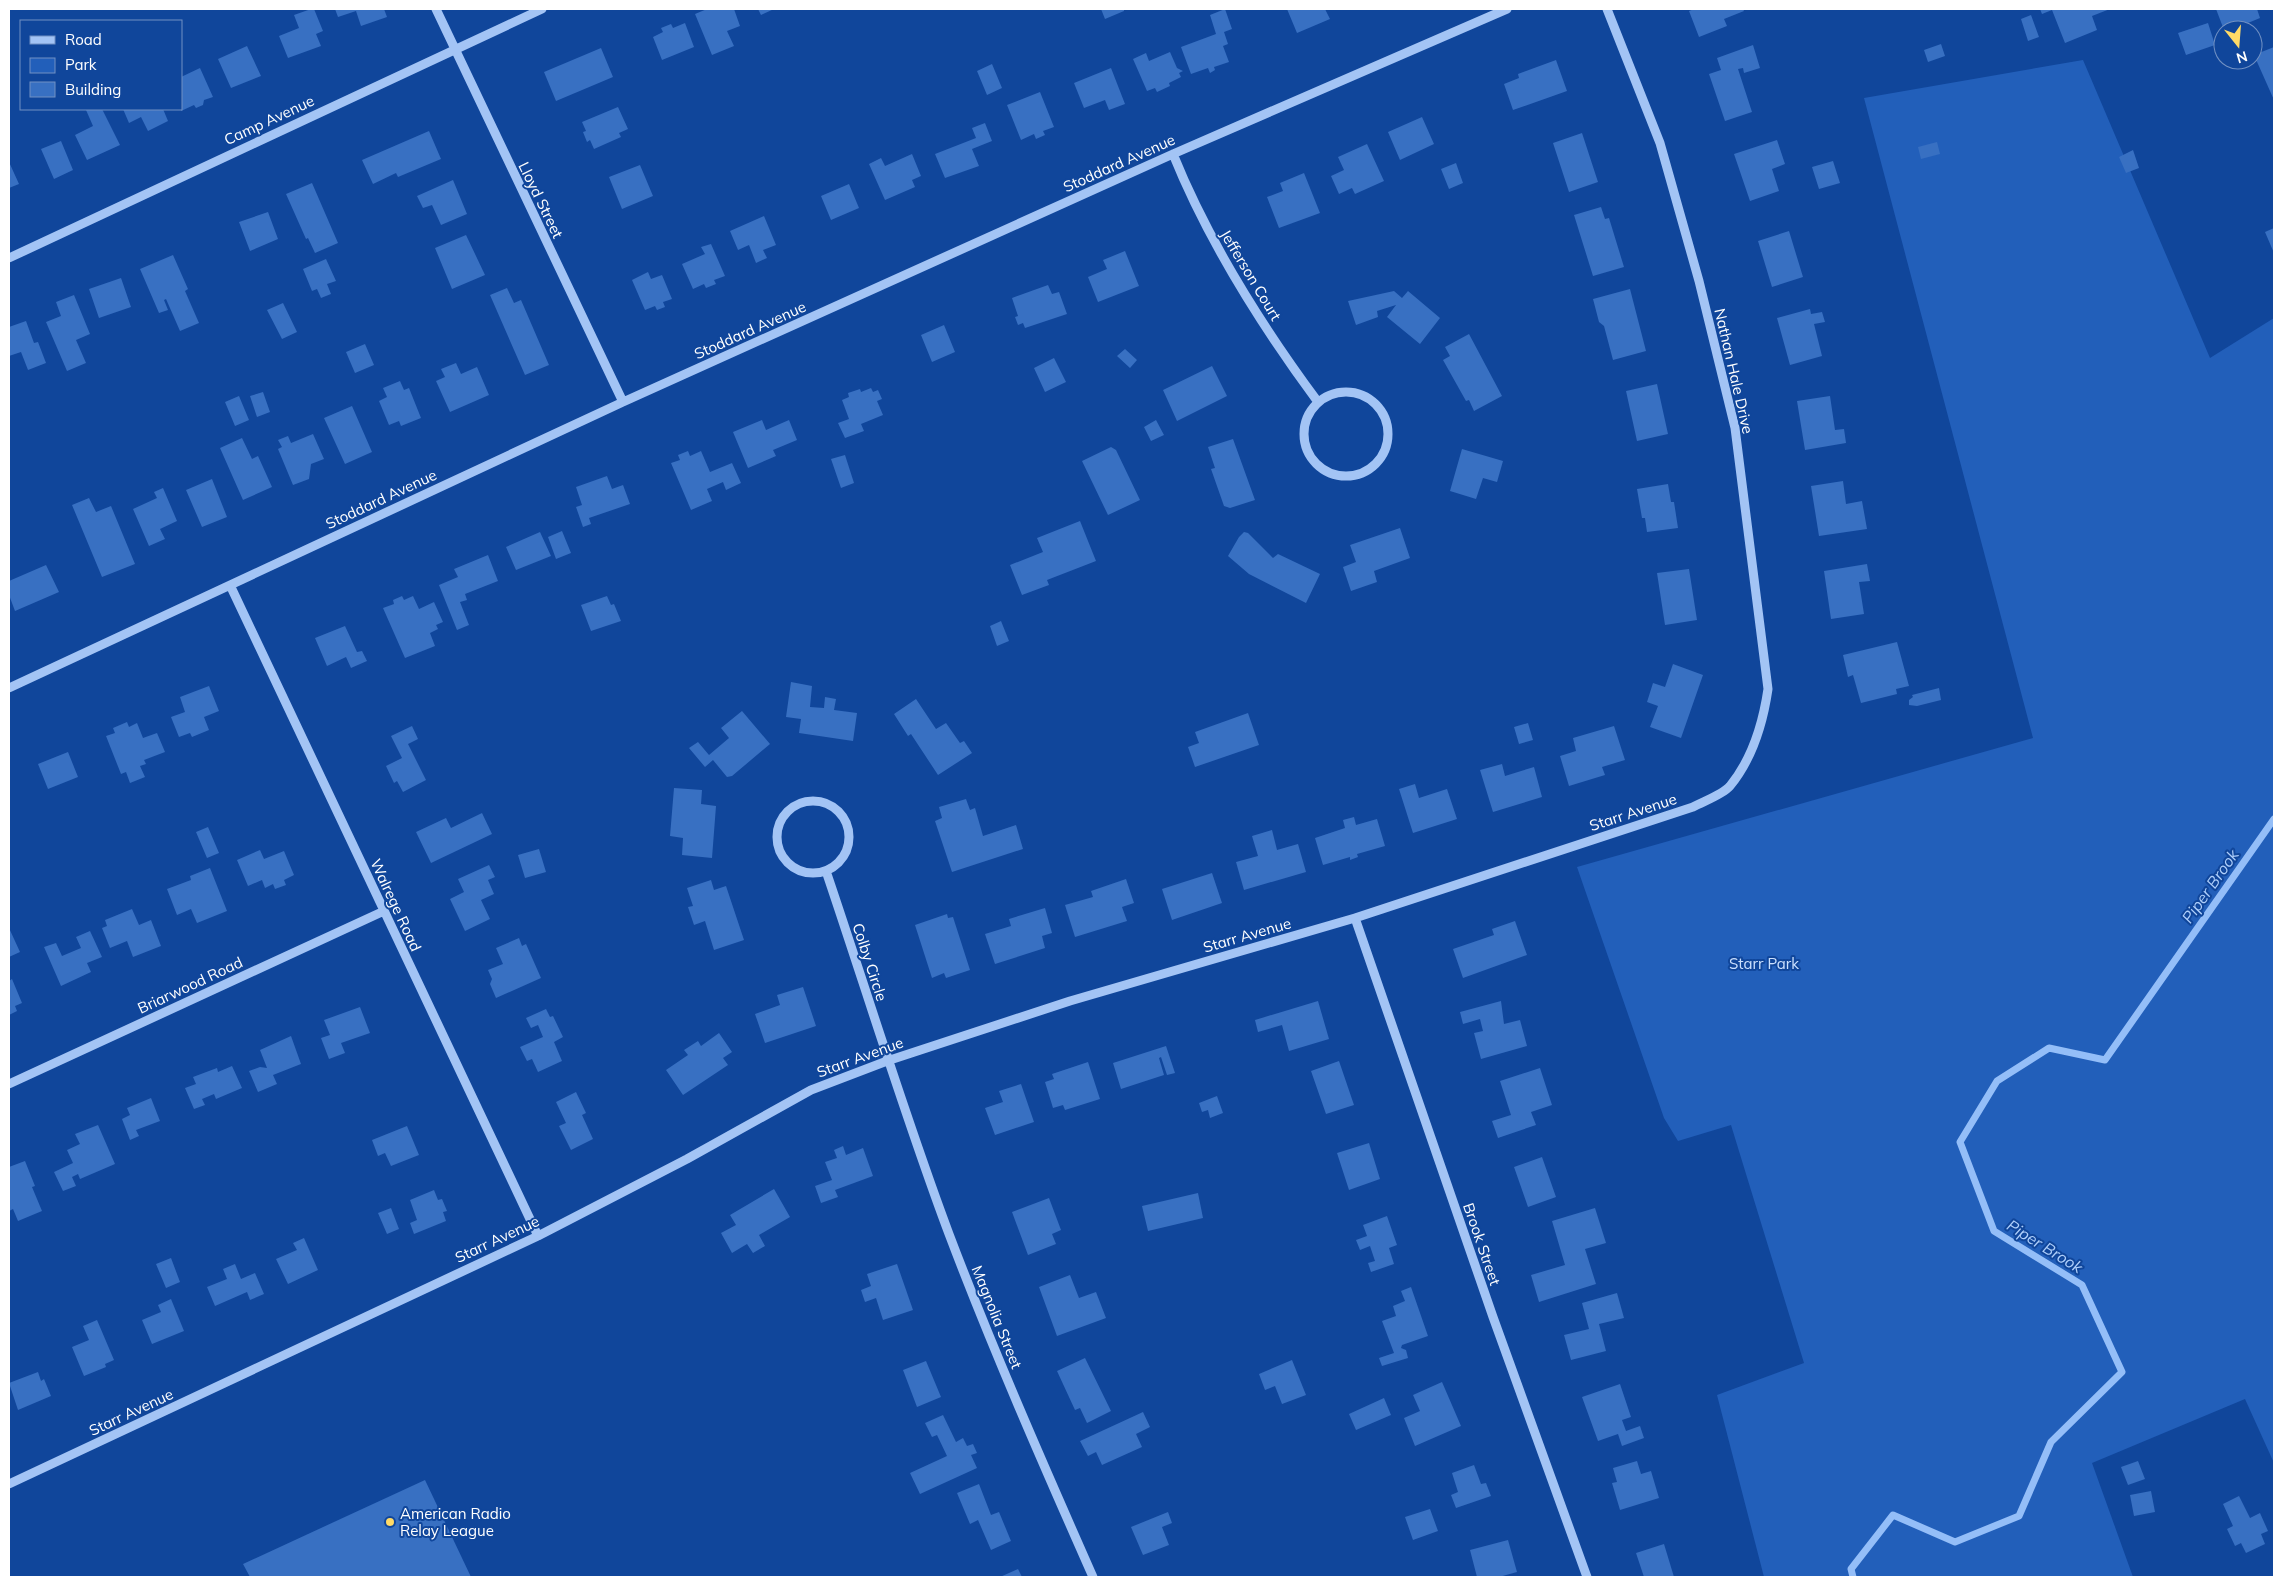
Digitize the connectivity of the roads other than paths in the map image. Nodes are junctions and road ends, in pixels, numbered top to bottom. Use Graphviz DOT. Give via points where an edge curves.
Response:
graph roads {
  1 [pos="436,9"];
  2 [pos="542,9"];
  3 [pos="1507,9"];
  4 [pos="1607,9"];
  5 [pos="454,49"];
  6 [pos="1173,154"];
  7 [pos="9,258"];
  8 [pos="623,402"];
  9 [pos="1318,402"];
  10 [pos="230,585"];
  11 [pos="9,688"];
  12 [pos="1751,752"];
  13 [pos="826,871"];
  14 [pos="384,911"];
  15 [pos="1355,918"];
  16 [pos="887,1061"];
  17 [pos="9,1084"];
  18 [pos="538,1236"];
  19 [pos="9,1484"];
  20 [pos="1094,1577"];
  21 [pos="1587,1577"];
  1 -- 5 [label="street, Lloyd Street"];
  2 -- 5 [label="street, Camp Avenue"];
  3 -- 6 [label="street, Stoddard Avenue"];
  4 -- 12 [label="street, Nathan Hale Drive" via="1660,143 1699,281 1735,428 1768,689 1763,721"];
  5 -- 7 [label="street, Camp Avenue"];
  5 -- 8 [label="street, Lloyd Street"];
  6 -- 8 [label="street, Stoddard Avenue"];
  6 -- 9 [label="street, Jefferson Court" via="1218,250"];
  8 -- 10 [label="street, Stoddard Avenue"];
  9 -- 9 [label="street" via="1304,425 1305,445 1314,462 1330,473 1350,476 1364,473 1376,464 1388,438 1381,410 1371,400 1344,392 1329,395"];
  10 -- 11 [label="street, Stoddard Avenue"];
  10 -- 14 [label="street, Walrege Road"];
  12 -- 15 [label="street, Starr Avenue" via="1729,787 1693,807"];
  13 -- 13 [label="street" via="836,865 849,844 845,820 838,810 827,804 803,803 784,816 778,838 780,849 793,867 809,872"];
  13 -- 16 [label="street, Colby Circle"];
  14 -- 17 [label="street, Briarwood Road"];
  14 -- 18 [label="street, Walrege Road"];
  15 -- 16 [label="street, Starr Avenue" via="1070,1001"];
  15 -- 21 [label="street, Brook Street"];
  16 -- 18 [label="street, Starr Avenue" via="811,1090"];
  16 -- 20 [label="street, Magnolia Street" via="949,1234 1021,1414"];
  18 -- 19 [label="street, Starr Avenue"];
}
